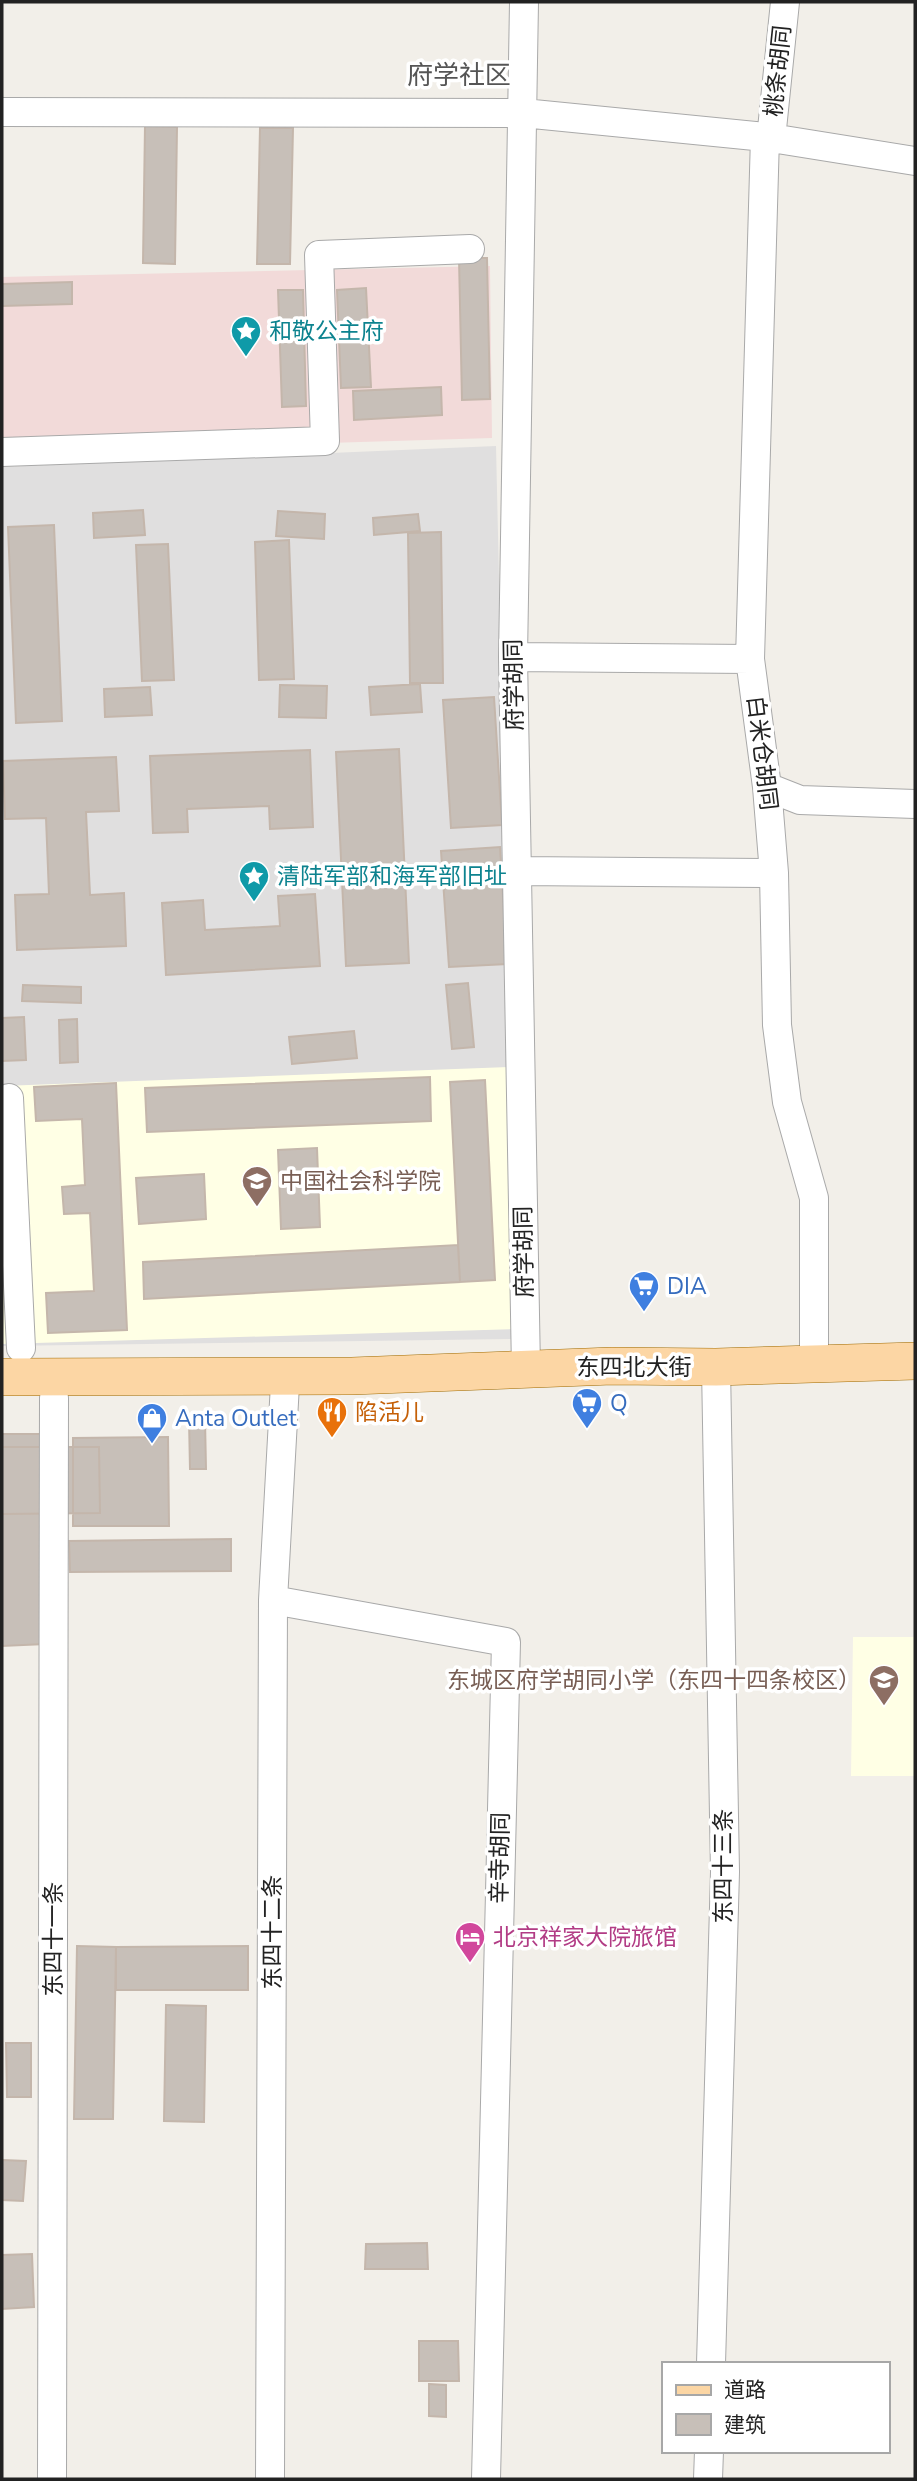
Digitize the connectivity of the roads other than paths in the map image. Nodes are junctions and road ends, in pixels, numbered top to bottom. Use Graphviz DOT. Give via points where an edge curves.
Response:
graph roads {
  1 [pos="524,2"];
  2 [pos="785,2"];
  3 [pos="2,112"];
  4 [pos="523,113"];
  5 [pos="765,137"];
  6 [pos="915,161"];
  7 [pos="470,249"];
  8 [pos="2,452"];
  9 [pos="513,657"];
  10 [pos="750,659"];
  11 [pos="767,787"];
  12 [pos="915,804"];
  13 [pos="517,872"];
  14 [pos="774,873"];
  15 [pos="9,1098"];
  16 [pos="915,1361"];
  17 [pos="12,1363"];
  18 [pos="814,1364"];
  19 [pos="716,1367"];
  20 [pos="526,1369"];
  21 [pos="352,1376"];
  22 [pos="285,1384"];
  23 [pos="54,1398"];
  24 [pos="2,1399"];
  25 [pos="273,1600"];
  26 [pos="711,2362"];
  27 [pos="709,2453"];
  28 [pos="52,2479"];
  29 [pos="270,2479"];
  30 [pos="486,2479"];
  31 [pos="708,2479"];
  1 -- 4 [label="street, 府学胡同"];
  2 -- 5 [label="street, 桃条胡同" via="772,129"];
  3 -- 4 [label="street"];
  4 -- 5 [label="street"];
  4 -- 9 [label="street, 府学胡同"];
  5 -- 6 [label="street"];
  5 -- 10 [label="street, 白米仓胡同"];
  7 -- 8 [label="street" via="320,255 325,441"];
  9 -- 10 [label="street"];
  9 -- 13 [label="street, 府学胡同"];
  10 -- 11 [label="street, 白米仓胡同"];
  11 -- 12 [label="street" via="800,800"];
  11 -- 14 [label="street, 白米仓胡同"];
  13 -- 14 [label="street"];
  13 -- 20 [label="street, 府学胡同"];
  14 -- 18 [label="street, 白米仓胡同" via="779,1037 788,1102 814,1198"];
  15 -- 17 [label="street"];
  16 -- 18 [label="main road, 东四北大街"];
  17 -- 21 [label="main road, 东四北大街"];
  18 -- 19 [label="main road, 东四北大街"];
  19 -- 20 [label="main road, 东四北大街"];
  19 -- 26 [label="street, 东四十三条" via="725,1872"];
  20 -- 21 [label="main road, 东四北大街"];
  21 -- 22 [label="main road, 东四北大街"];
  22 -- 23 [label="main road, 东四北大街" via="207,1399"];
  22 -- 25 [label="street, 东四十二条"];
  23 -- 24 [label="main road, 东四北大街"];
  23 -- 28 [label="street, 东四十一条"];
  25 -- 29 [label="street, 东四十二条"];
  25 -- 30 [label="street, 辛寺胡同" via="506,1642"];
  27 -- 31 [label="street"];
}
